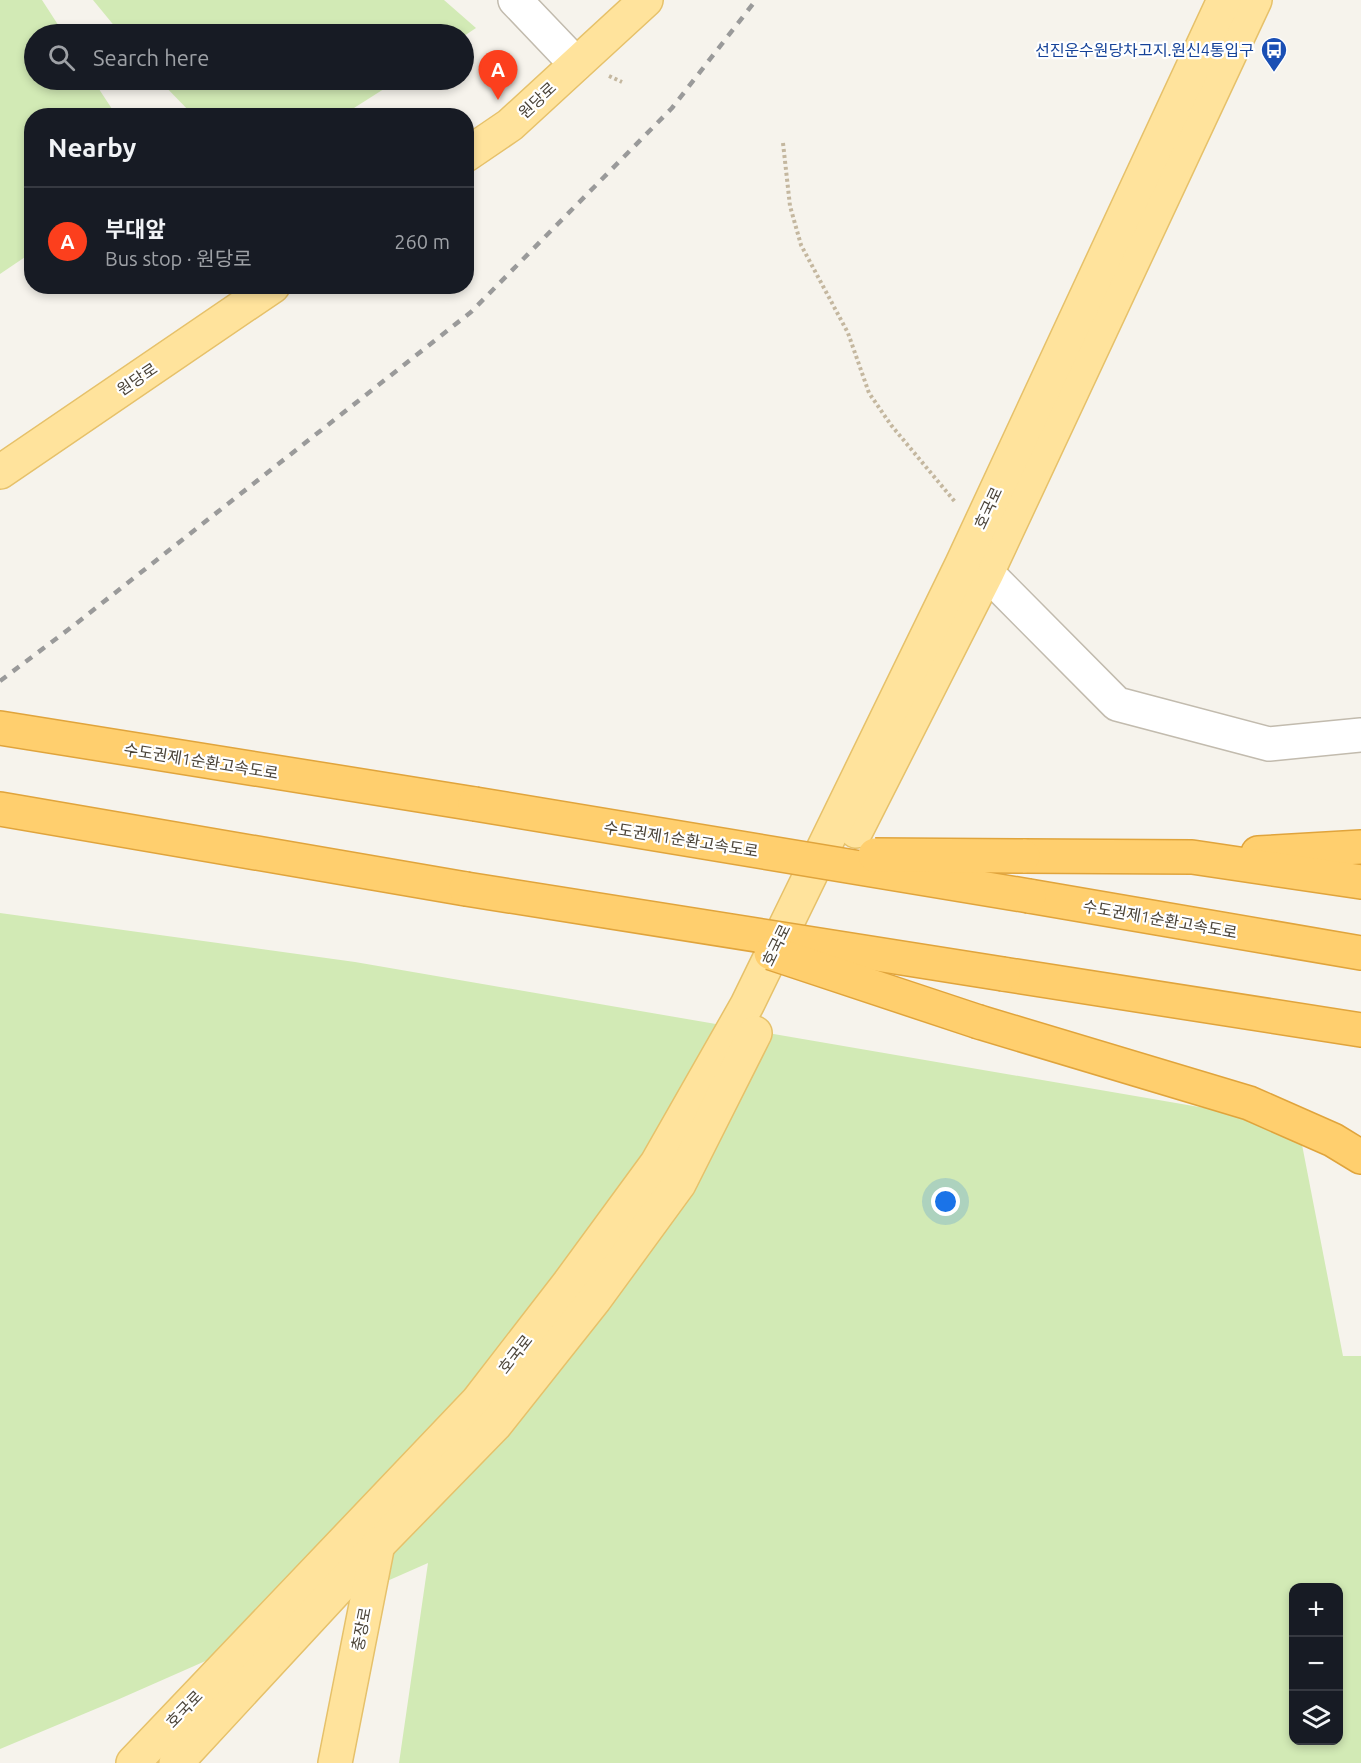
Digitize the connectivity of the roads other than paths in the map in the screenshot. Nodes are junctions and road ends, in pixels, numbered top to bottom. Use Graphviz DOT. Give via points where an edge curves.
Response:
graph roads {
  1 [pos="515,0"];
  2 [pos="645,0"];
  3 [pos="1224,0"];
  4 [pos="1255,0"];
  5 [pos="576,64"];
  6 [pos="474,150"];
  7 [pos="261,294"];
  8 [pos="0,472"];
  9 [pos="978,529"];
  10 [pos="987,573"];
  11 [pos="0,728"];
  12 [pos="1361,735"];
  13 [pos="0,809"];
  14 [pos="1361,847"];
  15 [pos="771,854"];
  16 [pos="1192,857"];
  17 [pos="1361,882"];
  18 [pos="678,922"];
  19 [pos="1361,953"];
  20 [pos="1361,1030"];
  21 [pos="1361,1157"];
  22 [pos="387,1496"];
  23 [pos="377,1546"];
  24 [pos="132,1763"];
  25 [pos="176,1763"];
  26 [pos="335,1763"];
  1 -- 5 [label="street"];
  2 -- 5 [label="main road, 원당로"];
  3 -- 9 [label="main road, 호국로"];
  4 -- 10 [label="main road, 호국로"];
  5 -- 6 [label="main road, 원당로" via="510,125"];
  7 -- 8 [label="main road, 원당로"];
  9 -- 10 [label="street"];
  9 -- 22 [label="main road, 호국로" via="747,1005 657,1163 477,1402"];
  10 -- 12 [label="street" via="1117,704 1269,744"];
  10 -- 23 [label="main road, 호국로" via="679,1184 595,1299 495,1425"];
  11 -- 15 [label="highway, 수도권제1순환고속도로, bridge"];
  13 -- 18 [label="highway, bridge"];
  14 -- 16 [label="highway"];
  15 -- 16 [label="highway, bridge"];
  15 -- 19 [label="highway, 수도권제1순환고속도로, bridge"];
  16 -- 17 [label="highway"];
  18 -- 20 [label="highway, bridge"];
  18 -- 21 [label="highway, bridge" via="979,1022 1249,1103 1333,1140"];
  22 -- 23 [label="main road, 충장로"];
  22 -- 24 [label="main road, 호국로"];
  23 -- 25 [label="main road, 호국로"];
  23 -- 26 [label="main road, 충장로"];
}
